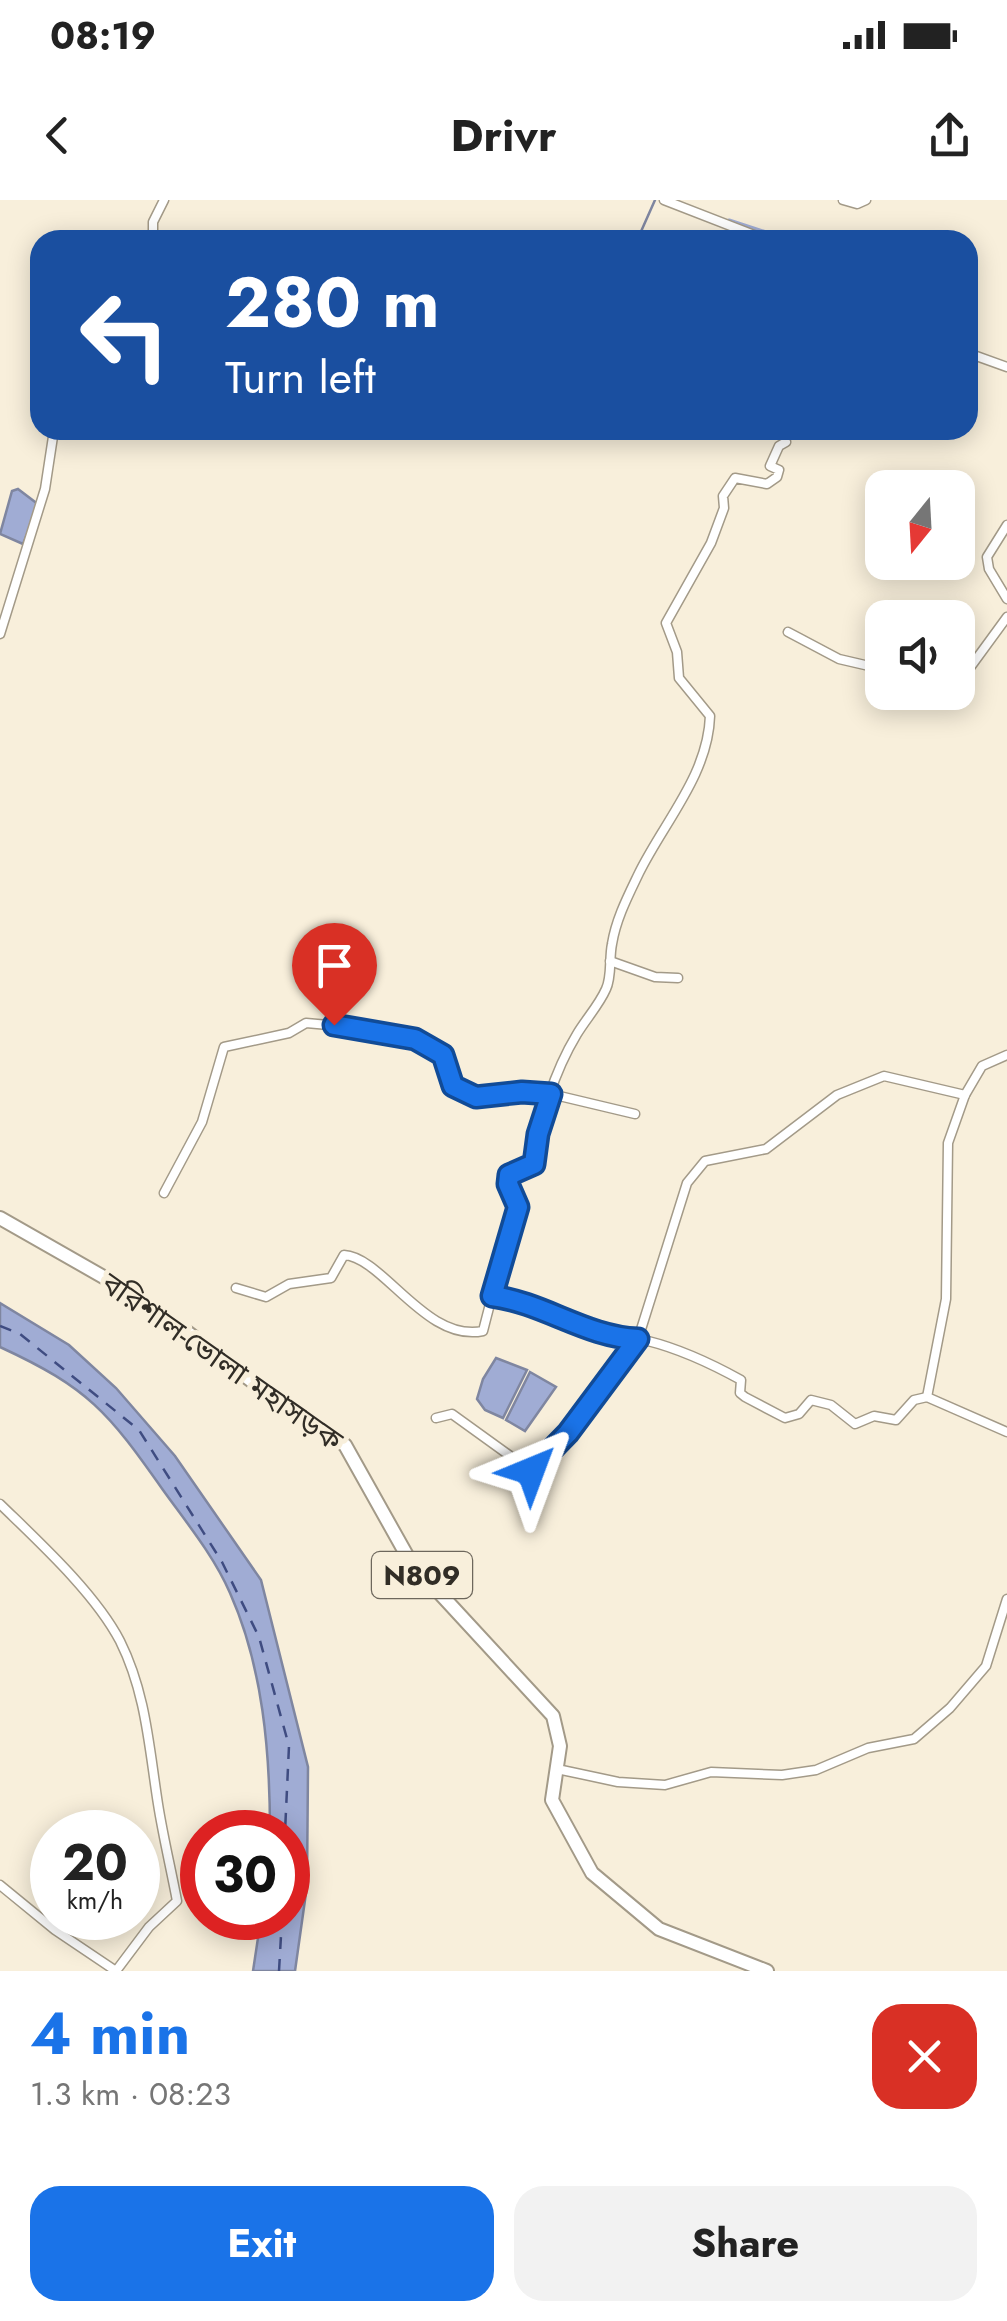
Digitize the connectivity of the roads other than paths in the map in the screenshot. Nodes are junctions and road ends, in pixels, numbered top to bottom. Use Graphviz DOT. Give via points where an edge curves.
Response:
graph roads {
  1 [pos="164,200"];
  2 [pos="664,200"];
  3 [pos="843,200"];
  4 [pos="866,200"];
  5 [pos="153,230"];
  6 [pos="741,230"];
  7 [pos="978,357"];
  8 [pos="1007,367"];
  9 [pos="52,440"];
  10 [pos="786,442"];
  11 [pos="1007,525"];
  12 [pos="1007,599"];
  13 [pos="1007,617"];
  14 [pos="788,632"];
  15 [pos="0,634"];
  16 [pos="975,662"];
  17 [pos="865,665"];
  18 [pos="610,960"];
  19 [pos="678,978"];
  20 [pos="1007,1055"];
  21 [pos="551,1094"];
  22 [pos="965,1095"];
  23 [pos="634,1114"];
  24 [pos="164,1193"];
  25 [pos="0,1218"];
  26 [pos="236,1288"];
  27 [pos="492,1296"];
  28 [pos="638,1339"];
  29 [pos="927,1397"];
  30 [pos="436,1418"];
  31 [pos="1007,1432"];
  32 [pos="0,1504"];
  33 [pos="1007,1599"];
  34 [pos="556,1769"];
  35 [pos="0,1884"];
  36 [pos="116,1971"];
  37 [pos="767,1971"];
  1 -- 5 [label="street"];
  2 -- 6 [label="street"];
  3 -- 4 [label="street"];
  7 -- 8 [label="street"];
  9 -- 15 [label="street" via="45,489"];
  10 -- 18 [label="street" via="770,466 779,470 773,481 735,478 727,488 711,543 666,624 679,678 710,716 710,742 628,895"];
  11 -- 12 [label="street" via="986,557"];
  13 -- 16 [label="street"];
  14 -- 17 [label="street"];
  18 -- 19 [label="street"];
  18 -- 21 [label="street" via="608,986 575,1037"];
  20 -- 22 [label="street" via="982,1066"];
  21 -- 23 [label="street"];
  21 -- 24 [label="street" via="476,1097 453,1086 443,1055 415,1039 306,1023 224,1047 202,1122"];
  21 -- 27 [label="street" via="534,1164 509,1175 518,1207"];
  22 -- 28 [label="street" via="884,1076 838,1095 766,1149 706,1161 686,1182"];
  22 -- 29 [label="street" via="948,1143 946,1299"];
  25 -- 34 [label="highway, বরিশাল-ভোলা মহাসড়ক / N809" via="114,1283 346,1445 410,1561 553,1716 560,1733"];
  26 -- 27 [label="street" via="266,1297 290,1284 322,1281 349,1254 437,1321 473,1334 483,1332"];
  27 -- 28 [label="street" via="552,1312 596,1334"];
  28 -- 29 [label="street" via="736,1377 745,1397 792,1419 811,1400 831,1405 855,1424 874,1416 896,1420 914,1400"];
  28 -- 30 [label="street" via="531,1471 452,1414"];
  29 -- 31 [label="street"];
  32 -- 36 [label="street" via="89,1594 119,1640 148,1724 177,1901"];
  33 -- 34 [label="street" via="986,1666 914,1739 782,1776 711,1772 665,1785"];
  34 -- 37 [label="highway, বরিশাল-ভোলা মহাসড়ক / N809" via="552,1800 606,1888 659,1929"];
  35 -- 36 [label="street"];
}
